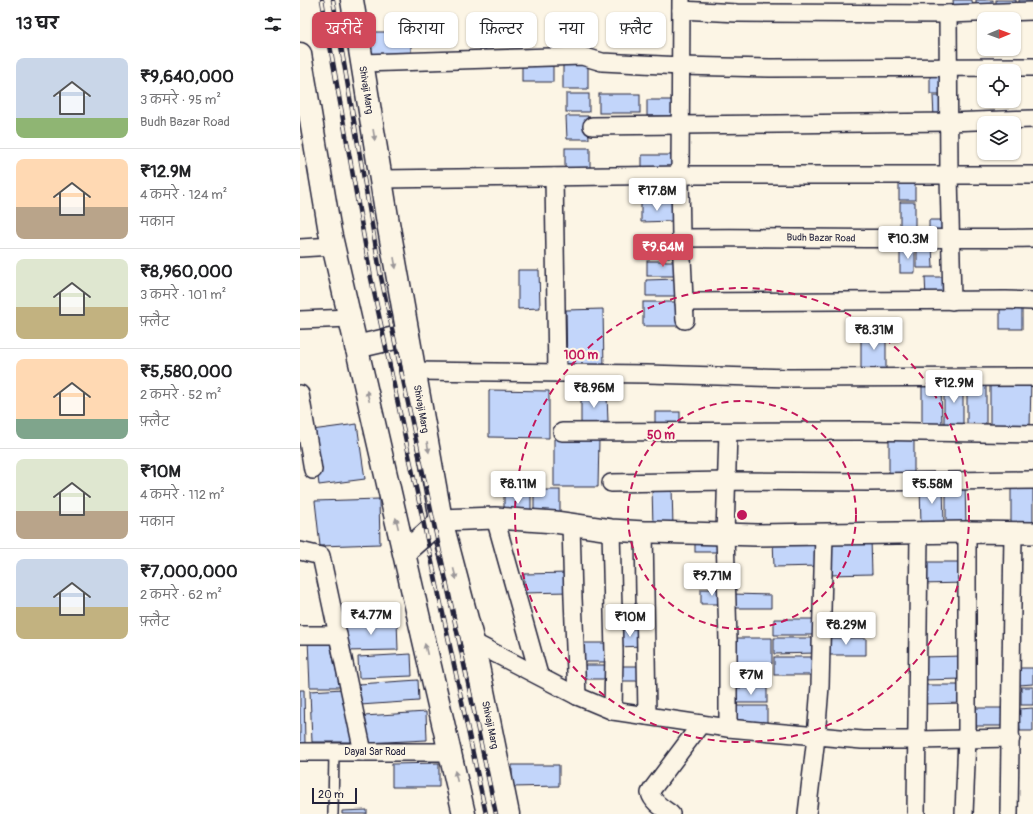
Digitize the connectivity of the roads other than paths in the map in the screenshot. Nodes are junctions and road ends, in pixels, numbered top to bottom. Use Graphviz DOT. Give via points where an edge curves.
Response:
graph roads {
  1 [pos="352,0"];
  2 [pos="681,5"];
  3 [pos="1033,11"];
  4 [pos="948,14"];
  5 [pos="300,54"];
  6 [pos="362,63"];
  7 [pos="680,66"];
  8 [pos="948,67"];
  9 [pos="1033,67"];
  10 [pos="1033,119"];
  11 [pos="949,122"];
  12 [pos="680,125"];
  13 [pos="592,126"];
  14 [pos="680,175"];
  15 [pos="949,175"];
  16 [pos="1033,175"];
  17 [pos="554,176"];
  18 [pos="381,179"];
  19 [pos="681,238"];
  20 [pos="1033,238"];
  21 [pos="950,239"];
  22 [pos="333,246"];
  23 [pos="300,248"];
  24 [pos="952,301"];
  25 [pos="1033,301"];
  26 [pos="684,302"];
  27 [pos="350,318"];
  28 [pos="300,320"];
  29 [pos="685,320"];
  30 [pos="408,335"];
  31 [pos="356,348"];
  32 [pos="415,371"];
  33 [pos="557,373"];
  34 [pos="1033,377"];
  35 [pos="300,394"];
  36 [pos="562,432"];
  37 [pos="728,432"];
  38 [pos="1033,434"];
  39 [pos="313,470"];
  40 [pos="1033,480"];
  41 [pos="727,481"];
  42 [pos="611,483"];
  43 [pos="495,518"];
  44 [pos="441,520"];
  45 [pos="571,524"];
  46 [pos="611,530"];
  47 [pos="644,532"];
  48 [pos="919,532"];
  49 [pos="967,532"];
  50 [pos="1023,533"];
  51 [pos="726,534"];
  52 [pos="824,534"];
  53 [pos="300,551"];
  54 [pos="404,553"];
  55 [pos="300,635"];
  56 [pos="338,635"];
  57 [pos="473,642"];
  58 [pos="539,675"];
  59 [pos="577,696"];
  60 [pos="613,711"];
  61 [pos="647,716"];
  62 [pos="701,724"];
  63 [pos="728,728"];
  64 [pos="816,737"];
  65 [pos="967,738"];
  66 [pos="1011,738"];
  67 [pos="917,740"];
  68 [pos="300,752"];
  69 [pos="334,752"];
  70 [pos="363,752"];
  71 [pos="450,752"];
  72 [pos="333,814"];
  73 [pos="464,814"];
  74 [pos="508,814"];
  75 [pos="670,814"];
  76 [pos="807,814"];
  77 [pos="916,814"];
  78 [pos="964,814"];
  79 [pos="1009,814"];
  1 -- 6 [label="main road, Shivaji Marg"];
  2 -- 4 [label="street" via="737,13"];
  2 -- 7 [label="street"];
  3 -- 4 [label="street"];
  4 -- 8 [label="street"];
  5 -- 22 [label="main road"];
  6 -- 7 [label="street" via="582,56 602,62"];
  6 -- 18 [label="main road, Shivaji Marg, one-way"];
  7 -- 8 [label="street"];
  7 -- 12 [label="street"];
  8 -- 9 [label="street"];
  8 -- 11 [label="street"];
  10 -- 11 [label="street"];
  11 -- 12 [label="street"];
  11 -- 15 [label="street"];
  12 -- 13 [label="street"];
  12 -- 14 [label="street"];
  14 -- 15 [label="street"];
  14 -- 17 [label="street"];
  14 -- 19 [label="street"];
  15 -- 16 [label="street"];
  15 -- 21 [label="street"];
  17 -- 18 [label="street"];
  17 -- 33 [label="street"];
  18 -- 30 [label="main road, Shivaji Marg, one-way"];
  19 -- 21 [label="street, Budh Bazar Road"];
  19 -- 26 [label="street"];
  20 -- 21 [label="street, Budh Bazar Road"];
  21 -- 24 [label="street"];
  22 -- 23 [label="street"];
  22 -- 27 [label="main road"];
  24 -- 25 [label="street"];
  24 -- 26 [label="street"];
  26 -- 29 [label="street"];
  27 -- 28 [label="street"];
  27 -- 31 [label="main road"];
  30 -- 31 [label="main road"];
  30 -- 32 [label="main road, Shivaji Marg"];
  54 -- 31 [label="main road, one-way"];
  32 -- 33 [label="street"];
  32 -- 44 [label="main road, Shivaji Marg, one-way"];
  33 -- 34 [label="street" via="789,378"];
  35 -- 39 [label="street"];
  36 -- 37 [label="street"];
  37 -- 38 [label="street"];
  37 -- 41 [label="street"];
  40 -- 41 [label="street"];
  41 -- 42 [label="street"];
  41 -- 51 [label="street"];
  43 -- 44 [label="street"];
  43 -- 45 [label="street"];
  43 -- 58 [label="street"];
  44 -- 54 [label="street"];
  44 -- 57 [label="main road, Shivaji Marg, one-way"];
  45 -- 46 [label="street"];
  45 -- 59 [label="street"];
  46 -- 47 [label="street"];
  46 -- 60 [label="street"];
  47 -- 51 [label="street"];
  47 -- 61 [label="street"];
  48 -- 49 [label="street"];
  48 -- 52 [label="street"];
  48 -- 67 [label="street"];
  49 -- 50 [label="street"];
  49 -- 65 [label="street"];
  50 -- 66 [label="street"];
  51 -- 52 [label="street"];
  51 -- 63 [label="street"];
  52 -- 64 [label="street"];
  53 -- 56 [label="street" via="321,556"];
  71 -- 54 [label="main road, one-way"];
  55 -- 56 [label="street"];
  56 -- 70 [label="street"];
  57 -- 58 [label="street"];
  57 -- 74 [label="main road, Shivaji Marg"];
  58 -- 59 [label="street"];
  59 -- 60 [label="street"];
  60 -- 61 [label="street"];
  61 -- 62 [label="street"];
  62 -- 63 [label="street"];
  62 -- 75 [label="street" via="650,793 651,798"];
  63 -- 64 [label="street"];
  64 -- 67 [label="street"];
  64 -- 76 [label="street"];
  65 -- 66 [label="street"];
  65 -- 67 [label="street"];
  65 -- 78 [label="street"];
  66 -- 79 [label="street"];
  67 -- 77 [label="street"];
  68 -- 69 [label="street, Dayal Sar Road"];
  69 -- 70 [label="street, Dayal Sar Road"];
  69 -- 72 [label="lane"];
  70 -- 71 [label="street, Dayal Sar Road"];
  73 -- 71 [label="main road, one-way"];
}
